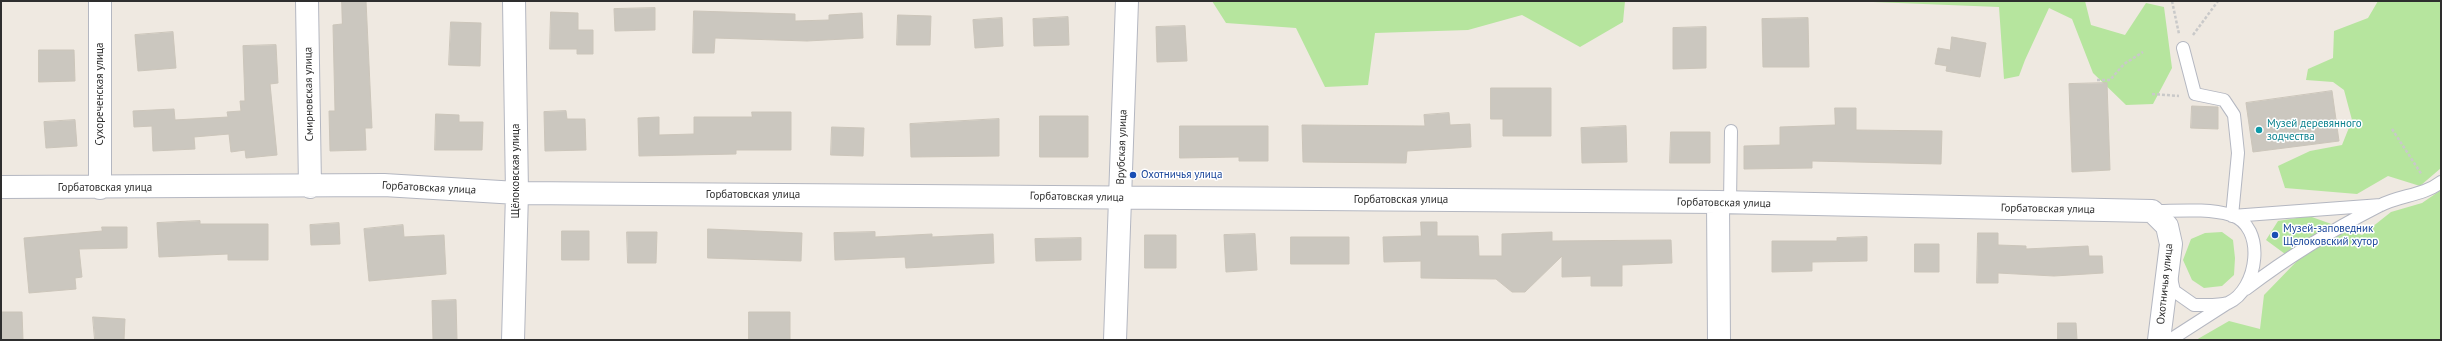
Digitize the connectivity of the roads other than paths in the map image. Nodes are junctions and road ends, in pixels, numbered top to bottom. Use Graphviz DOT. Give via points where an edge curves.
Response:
graph roads {
  1 [pos="100,1"];
  2 [pos="307,1"];
  3 [pos="514,1"];
  4 [pos="1127,1"];
  5 [pos="2183,48"];
  6 [pos="1732,131"];
  7 [pos="2441,182"];
  8 [pos="1,187"];
  9 [pos="310,187"];
  10 [pos="100,188"];
  11 [pos="517,193"];
  12 [pos="1120,198"];
  13 [pos="1724,203"];
  14 [pos="2380,205"];
  15 [pos="2152,211"];
  16 [pos="2232,216"];
  17 [pos="2168,269"];
  18 [pos="2246,289"];
  19 [pos="2228,303"];
  20 [pos="513,340"];
  21 [pos="1115,340"];
  22 [pos="1719,340"];
  23 [pos="2159,340"];
  24 [pos="2170,340"];
  1 -- 10 [label="street, Сухореченская улица"];
  2 -- 9 [label="street, Смирновская улица"];
  3 -- 11 [label="street, Щёлоковская улица"];
  4 -- 12 [label="street, Врубская улица"];
  5 -- 16 [label="lane" via="2195,94 2224,100 2234,115 2238,153"];
  6 -- 13 [label="lane"];
  7 -- 14 [label="lane" via="2431,189"];
  8 -- 10 [label="street, Горбатовская улица"];
  9 -- 10 [label="street, Горбатовская улица"];
  9 -- 11 [label="street, Горбатовская улица" via="384,185"];
  11 -- 12 [label="street, Горбатовская улица"];
  11 -- 20 [label="street, Щёлоковская улица"];
  12 -- 13 [label="street, Горбатовская улица"];
  12 -- 21 [label="street, Врубская улица"];
  13 -- 15 [label="street, Горбатовская улица"];
  13 -- 22 [label="street"];
  14 -- 16 [label="lane"];
  14 -- 18 [label="lane" via="2286,258"];
  15 -- 16 [label="lane" via="2196,211"];
  15 -- 17 [label="street, Охотничья улица" via="2167,226 2171,244"];
  16 -- 18 [label="lane" via="2246,226 2254,242 2254,261"];
  17 -- 19 [label="lane" via="2174,291 2194,305"];
  17 -- 23 [label="street, Охотничья улица"];
  18 -- 19 [label="lane"];
  19 -- 24 [label="lane"];
}
